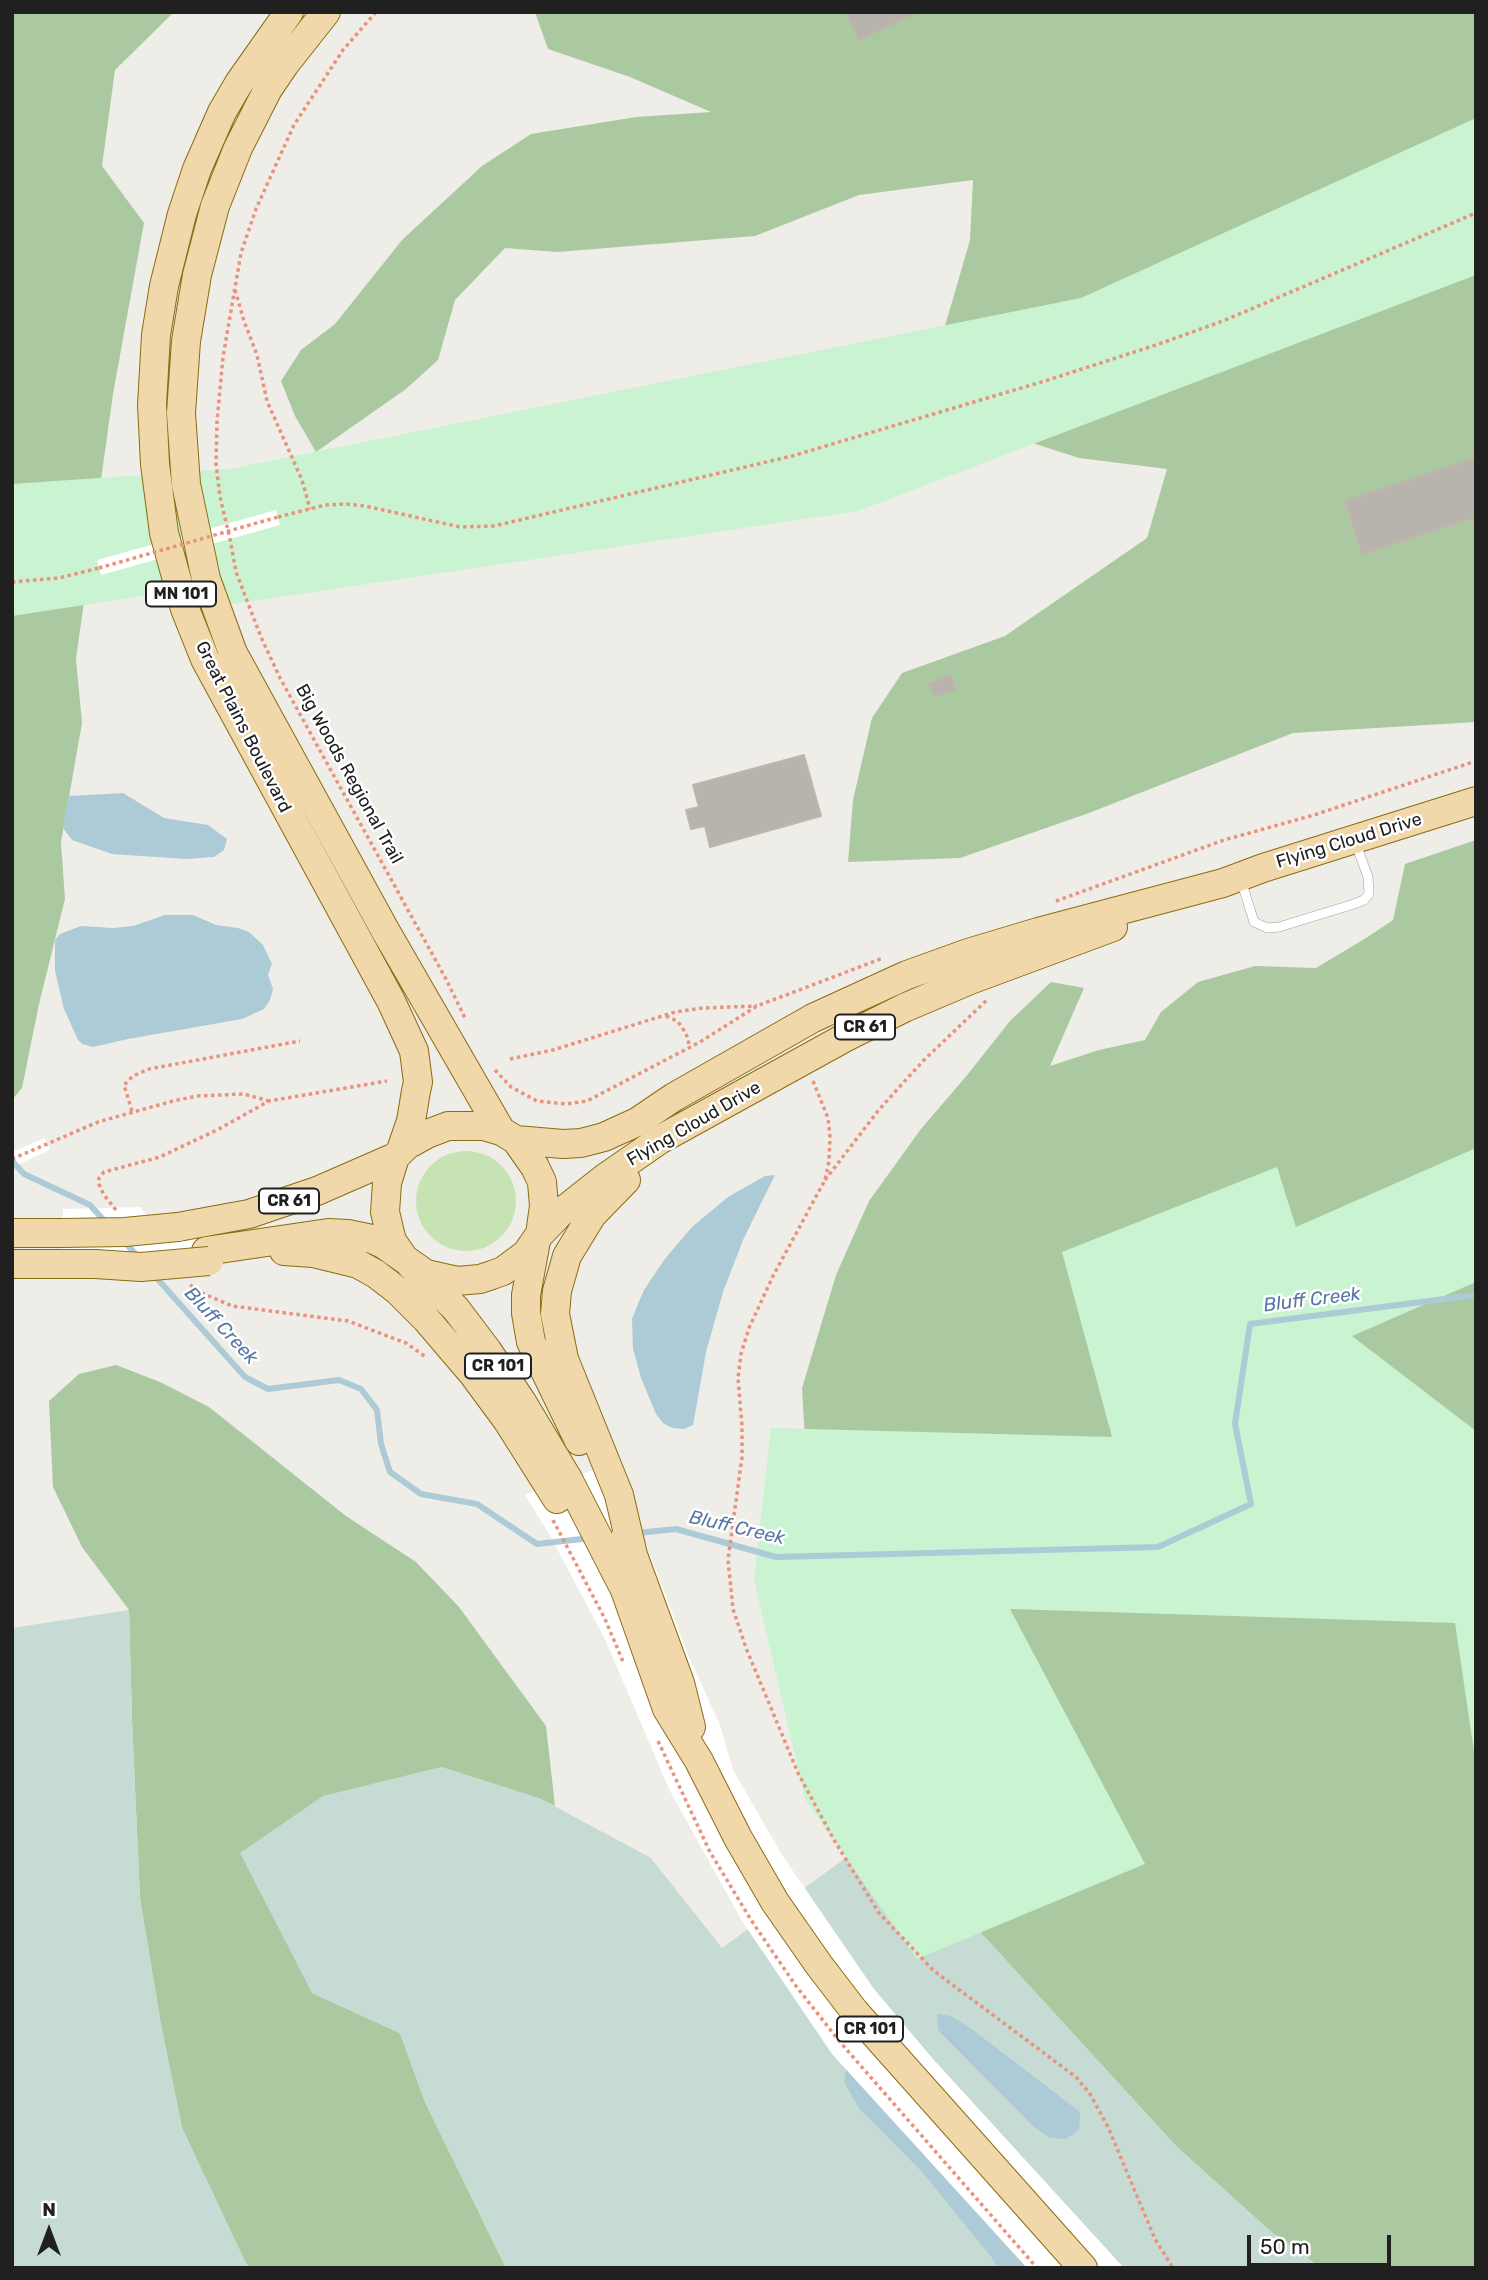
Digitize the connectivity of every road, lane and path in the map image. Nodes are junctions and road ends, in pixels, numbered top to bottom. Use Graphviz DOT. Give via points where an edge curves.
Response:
graph roads {
  1 [pos="289,12"];
  2 [pos="326,12"];
  3 [pos="376,12"];
  4 [pos="1476,213"];
  5 [pos="234,288"];
  6 [pos="310,509"];
  7 [pos="12,582"];
  8 [pos="1476,761"];
  9 [pos="1476,801"];
  10 [pos="1355,840"];
  11 [pos="1232,881"];
  12 [pos="1056,901"];
  13 [pos="885,958"];
  14 [pos="988,999"];
  15 [pos="757,1006"];
  16 [pos="664,1015"];
  17 [pos="468,1025"];
  18 [pos="300,1041"];
  19 [pos="688,1048"];
  20 [pos="510,1059"];
  21 [pos="802,1061"];
  22 [pos="495,1070"];
  23 [pos="387,1080"];
  24 [pos="769,1080"];
  25 [pos="269,1101"];
  26 [pos="131,1111"];
  27 [pos="509,1135"];
  28 [pos="398,1154"];
  29 [pos="12,1159"];
  30 [pos="824,1181"];
  31 [pos="118,1211"];
  32 [pos="12,1233"];
  33 [pos="538,1238"];
  34 [pos="207,1256"];
  35 [pos="408,1261"];
  36 [pos="12,1264"];
  37 [pos="186,1282"];
  38 [pos="434,1362"];
  39 [pos="579,1475"];
  40 [pos="699,1761"];
  41 [pos="1083,2268"];
  42 [pos="1173,2268"];
  1 -- 28 [label="main road, Great Plains Boulevard / MN 101" via="222,112 182,214 156,335 155,464 164,533 205,659 391,1000 414,1051 416,1091"];
  2 -- 27 [label="main road, Great Plains Boulevard / MN 101" via="268,89 215,206 186,341 181,413 186,484 206,579 233,653 366,896"];
  3 -- 5 [label="path, Big Woods Regional Trail" via="344,50 294,125 256,209"];
  4 -- 6 [label="path" via="1156,345 767,462 494,526 452,525 354,504"];
  5 -- 6 [label="path" via="267,401"];
  5 -- 17 [label="path, Big Woods Regional Trail" via="223,357 216,464 236,572 279,678"];
  6 -- 7 [label="path, bridge" via="60,578"];
  8 -- 12 [label="path" via="1224,840"];
  9 -- 10 [label="main road, Flying Cloud Drive / CR 61"];
  10 -- 11 [label="main road, Flying Cloud Drive / CR 61"];
  10 -- 11 [label="lane" via="1369,894 1354,904 1267,929 1254,922"];
  11 -- 21 [label="main road, Flying Cloud Drive / CR 61" via="929,997"];
  11 -- 27 [label="main road, Flying Cloud Drive / CR 61" via="1038,932 907,975 813,1018 604,1137 563,1144"];
  13 -- 15 [label="path"];
  14 -- 30 [label="path" via="902,1084"];
  15 -- 16 [label="path"];
  15 -- 19 [label="path"];
  16 -- 19 [label="path" via="682,1027"];
  16 -- 20 [label="path"];
  18 -- 26 [label="path" via="149,1069 124,1085"];
  19 -- 22 [label="path" via="577,1103 528,1098"];
  21 -- 24 [label="main road, Flying Cloud Drive / CR 61"];
  21 -- 30 [label="path" via="828,1118 830,1149"];
  23 -- 25 [label="path"];
  24 -- 33 [label="main road, Flying Cloud Drive / CR 61" via="661,1139 559,1214"];
  24 -- 39 [label="main road" via="641,1167 592,1215 567,1256 555,1314"];
  25 -- 26 [label="path" via="244,1094 197,1096"];
  25 -- 31 [label="path" via="160,1157 102,1174 101,1188"];
  26 -- 29 [label="path"];
  27 -- 28 [label="main road, Flying Cloud Drive / CR 61" via="484,1126 448,1126 427,1133"];
  27 -- 33 [label="main road, CR 101" via="542,1182 544,1206"];
  28 -- 32 [label="main road, Flying Cloud Drive / CR 61, bridge" via="328,1186 249,1213 125,1232"];
  28 -- 35 [label="main road, CR 101" via="387,1183 385,1212 392,1241"];
  30 -- 42 [label="path" via="773,1276 741,1353 742,1457 729,1560 733,1609 798,1773 879,1913 934,1971 1076,2077 1108,2127 1155,2239"];
  33 -- 35 [label="main road, Flying Cloud Drive / CR 61" via="503,1271 480,1279 426,1274"];
  33 -- 39 [label="main road, CR 101" via="526,1295 531,1342"];
  34 -- 35 [label="main road, Flying Cloud Drive / CR 61" via="338,1233 372,1239"];
  34 -- 36 [label="main road, bridge" via="141,1268"];
  34 -- 39 [label="main road" via="313,1253 376,1273 452,1348 507,1420"];
  35 -- 39 [label="main road, CR 101" via="456,1309"];
  37 -- 38 [label="path" via="232,1306 348,1321 407,1343"];
  39 -- 40 [label="main road, CR 101" via="667,1709"];
  39 -- 40 [label="main road, CR 101" via="619,1495 633,1555 680,1683"];
  40 -- 41 [label="main road, CR 101" via="775,1902 819,1965 855,2012"];
}
